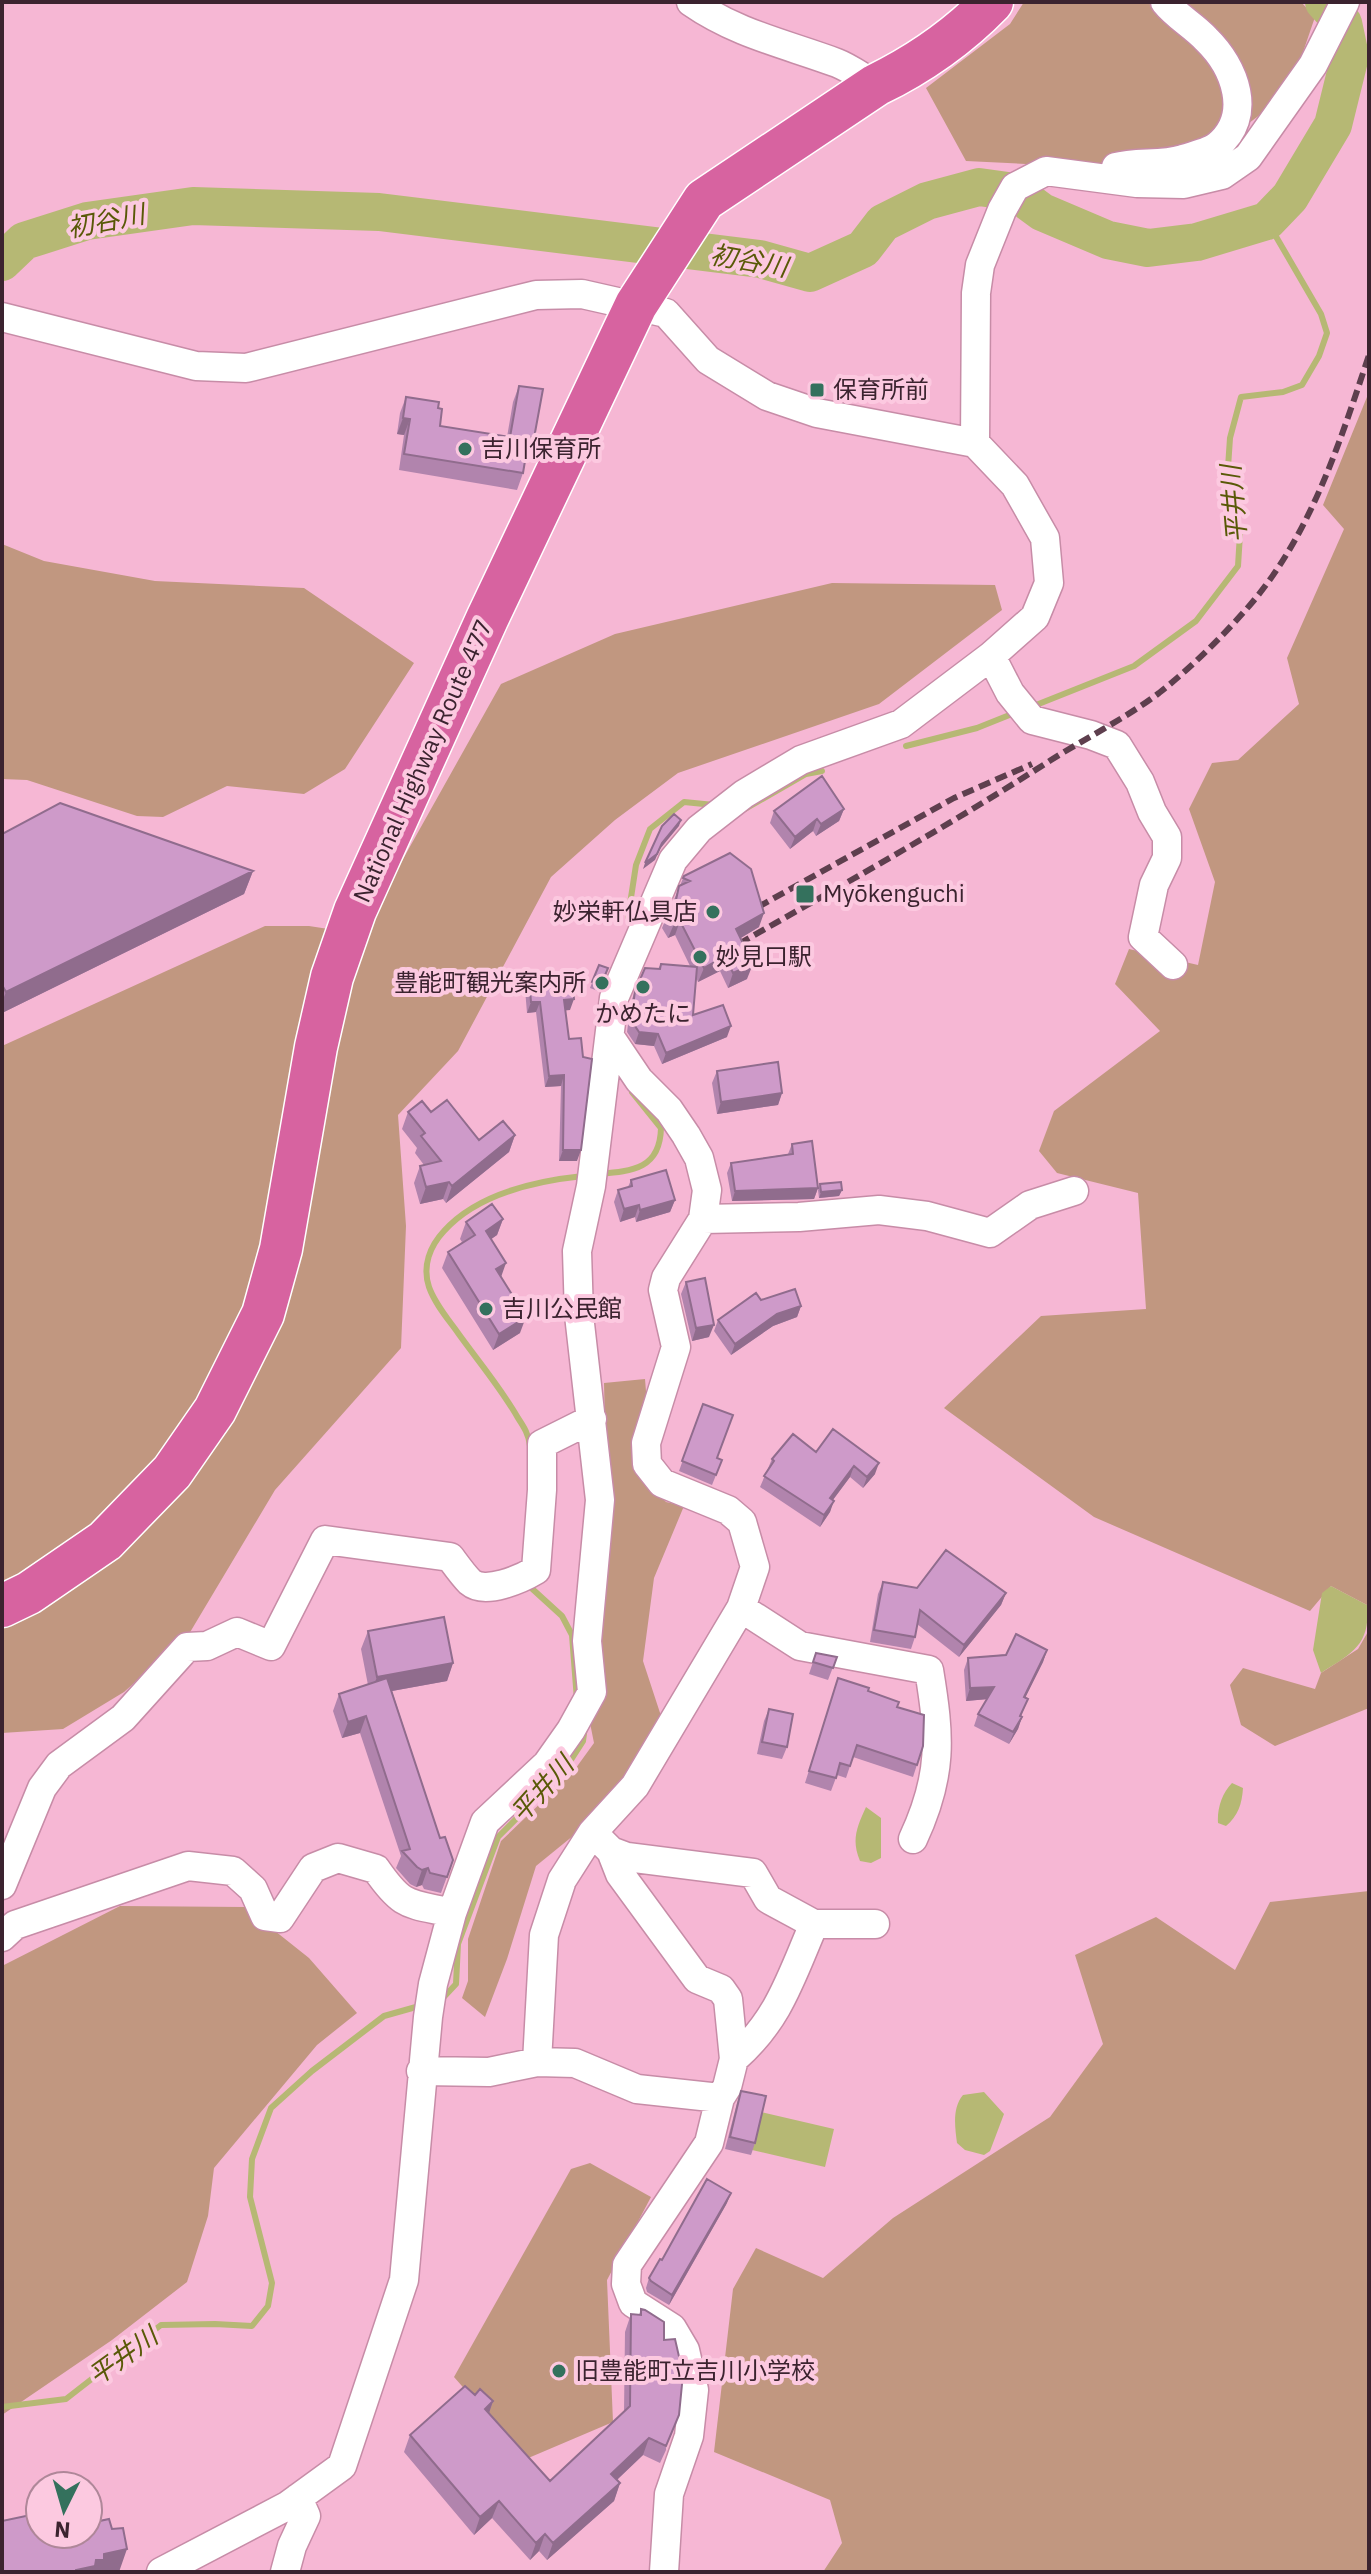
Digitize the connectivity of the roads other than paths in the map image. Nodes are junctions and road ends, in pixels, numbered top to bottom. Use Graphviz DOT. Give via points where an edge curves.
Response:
graph roads {
  1 [pos="691,2"];
  2 [pos="992,2"];
  3 [pos="1165,2"];
  4 [pos="1343,5"];
  5 [pos="876,85"];
  6 [pos="1103,178"];
  7 [pos="636,305"];
  8 [pos="2,317"];
  9 [pos="975,443"];
  10 [pos="991,656"];
  11 [pos="1173,965"];
  12 [pos="610,1037"];
  13 [pos="1074,1191"];
  14 [pos="703,1219"];
  15 [pos="592,1419"];
  16 [pos="2,1606"];
  17 [pos="741,1608"];
  18 [pos="913,1839"];
  19 [pos="602,1842"];
  20 [pos="2,1885"];
  21 [pos="452,1913"];
  22 [pos="6,1921"];
  23 [pos="814,1924"];
  24 [pos="875,1924"];
  25 [pos="734,2059"];
  26 [pos="537,2062"];
  27 [pos="421,2071"];
  28 [pos="720,2098"];
  29 [pos="298,2498"];
  30 [pos="196,2565"];
  31 [pos="161,2572"];
  32 [pos="285,2572"];
  33 [pos="664,2572"];
  1 -- 5 [label="street" via="772,43 839,64"];
  2 -- 5 [label="highway, National Highway Route 477" via="969,25"];
  3 -- 6 [label="street" via="1225,62 1237,89 1238,113 1216,147 1180,160 1119,165"];
  4 -- 6 [label="street" via="1313,65 1248,157 1222,175 1184,184"];
  5 -- 7 [label="highway, National Highway Route 477" via="704,200"];
  6 -- 9 [label="street" via="1046,171 1009,198 980,265 976,293"];
  7 -- 8 [label="street" via="582,294 536,295 246,368 196,366"];
  7 -- 9 [label="street" via="666,313 708,360 767,396 817,413"];
  7 -- 16 [label="highway, National Highway Route 477" via="355,911 316,1047 281,1249 263,1314 215,1410 172,1472 105,1541"];
  9 -- 10 [label="street" via="1015,485 1045,538 1049,583 1035,617"];
  10 -- 11 [label="street" via="1032,720 1117,745 1140,782 1167,837 1167,858 1154,885 1143,937"];
  10 -- 12 [label="street" via="901,724 801,760 699,829 673,860 614,998"];
  12 -- 14 [label="street" via="639,1080 669,1110 699,1158 707,1190"];
  12 -- 15 [label="street" via="577,1251"];
  13 -- 14 [label="street" via="1030,1205 990,1233 879,1210"];
  14 -- 17 [label="street" via="663,1290 676,1347 646,1443 647,1464 662,1483 728,1510 742,1522 755,1567"];
  15 -- 20 [label="street" via="542,1444 526,1576 483,1586 472,1584 450,1557 325,1540 271,1646 237,1632 207,1646 187,1647 123,1718 59,1765 42,1788"];
  15 -- 21 [label="street" via="600,1500 587,1641 592,1692 547,1764 485,1822"];
  17 -- 18 [label="street" via="800,1646 929,1670 938,1762"];
  17 -- 19 [label="street"];
  19 -- 23 [label="street" via="627,1857 753,1873 768,1899"];
  19 -- 25 [label="street" via="697,1979 721,1989 728,1999"];
  19 -- 26 [label="street" via="562,1880 544,1935"];
  21 -- 22 [label="street" via="410,1904 394,1895 376,1869 338,1858 313,1868 280,1918 265,1916 253,1889 233,1871 188,1866"];
  21 -- 27 [label="street" via="433,1984"];
  23 -- 24 [label="street"];
  23 -- 25 [label="street" via="776,2013"];
  25 -- 28 [label="street"];
  26 -- 27 [label="street" via="489,2072"];
  26 -- 28 [label="street" via="575,2063 637,2089"];
  27 -- 29 [label="street" via="404,2280 342,2466"];
  28 -- 33 [label="street" via="709,2143 627,2265 633,2303 672,2328 685,2350 694,2390 689,2436 669,2494"];
  29 -- 30 [label="street"];
  29 -- 32 [label="street" via="306,2516"];
  30 -- 31 [label="street"];
}
